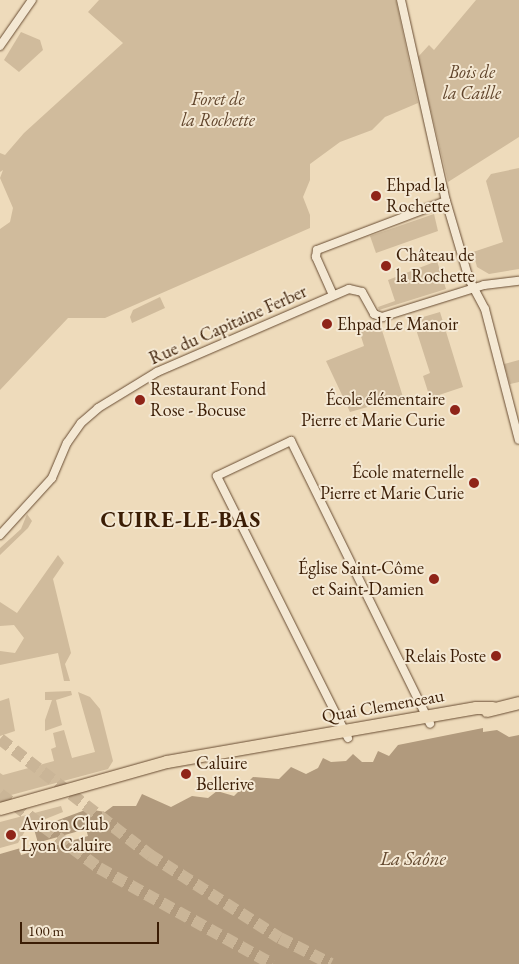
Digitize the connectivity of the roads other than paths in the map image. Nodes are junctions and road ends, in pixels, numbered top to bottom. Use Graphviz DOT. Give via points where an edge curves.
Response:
graph roads {
  1 [pos="32,0"];
  2 [pos="401,0"];
  3 [pos="0,46"];
  4 [pos="446,201"];
  5 [pos="519,281"];
  6 [pos="475,289"];
  7 [pos="333,295"];
  8 [pos="519,440"];
  9 [pos="0,534"];
  10 [pos="519,703"];
  11 [pos="428,720"];
  12 [pos="346,734"];
  13 [pos="0,809"];
  1 -- 3 [label="street"];
  2 -- 4 [label="street"];
  4 -- 6 [label="street"];
  4 -- 7 [label="street" via="317,250 316,257"];
  5 -- 6 [label="street, Rue du Capitaine Ferber"];
  6 -- 7 [label="street, Rue du Capitaine Ferber" via="382,317 374,314 367,296 357,289"];
  6 -- 8 [label="street" via="484,309"];
  7 -- 9 [label="street, Rue du Capitaine Ferber" via="157,372 98,408 74,431 52,478 39,495"];
  10 -- 11 [label="main road, Quai Clemenceau"];
  11 -- 12 [label="main road, Quai Clemenceau"];
  11 -- 12 [label="street" via="291,441 217,476"];
  12 -- 13 [label="main road, Quai Clemenceau" via="129,770 122,775"];
}
